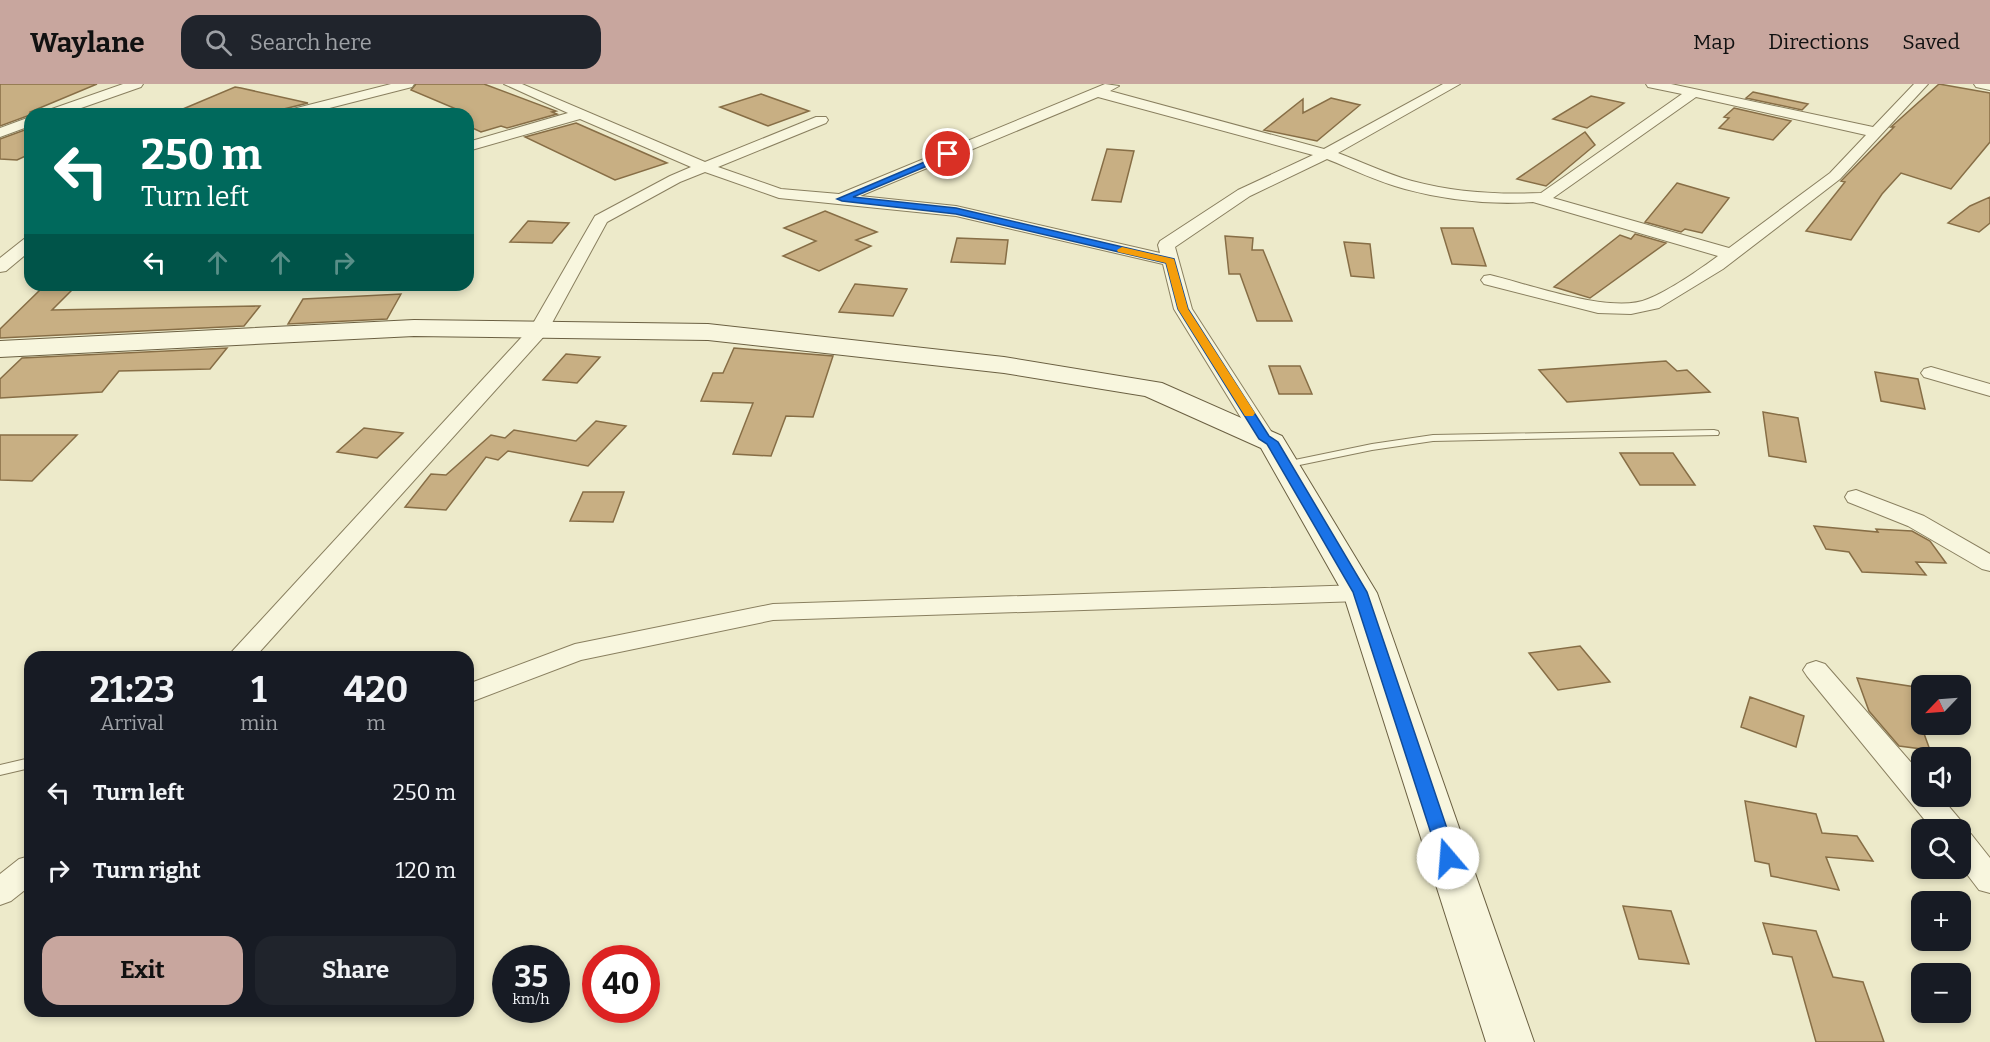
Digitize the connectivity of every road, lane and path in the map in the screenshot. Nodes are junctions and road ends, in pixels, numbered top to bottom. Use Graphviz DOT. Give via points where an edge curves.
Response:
graph roads {
  1 [pos="136,84"];
  2 [pos="407,84"];
  3 [pos="512,84"];
  4 [pos="1117,84"];
  5 [pos="1453,84"];
  6 [pos="1653,84"];
  7 [pos="1921,84"];
  8 [pos="1981,84"];
  9 [pos="1990,86"];
  10 [pos="1097,92"];
  11 [pos="1693,93"];
  12 [pos="68,108"];
  13 [pos="313,108"];
  14 [pos="581,114"];
  15 [pos="821,120"];
  16 [pos="24,124"];
  17 [pos="1874,132"];
  18 [pos="0,134"];
  19 [pos="474,145"];
  20 [pos="1326,154"];
  21 [pos="704,167"];
  22 [pos="1534,198"];
  23 [pos="842,199"];
  24 [pos="24,248"];
  25 [pos="1731,254"];
  26 [pos="1170,261"];
  27 [pos="0,267"];
  28 [pos="1490,280"];
  29 [pos="539,330"];
  30 [pos="0,349"];
  31 [pos="1931,373"];
  32 [pos="1990,390"];
  33 [pos="1714,433"];
  34 [pos="1265,439"];
  35 [pos="1285,465"];
  36 [pos="1856,497"];
  37 [pos="1990,564"];
  38 [pos="1360,592"];
  39 [pos="245,651"];
  40 [pos="1816,670"];
  41 [pos="474,692"];
  42 [pos="24,764"];
  43 [pos="0,770"];
  44 [pos="1911,783"];
  45 [pos="1931,807"];
  46 [pos="1942,819"];
  47 [pos="1971,856"];
  48 [pos="24,874"];
  49 [pos="1990,881"];
  50 [pos="0,892"];
  51 [pos="1510,1042"];
  1 -- 12 [label="street"];
  2 -- 13 [label="street"];
  3 -- 14 [label="street"];
  4 -- 10 [label="street"];
  5 -- 20 [label="street"];
  6 -- 11 [label="street"];
  7 -- 17 [label="street"];
  8 -- 9 [label="street"];
  10 -- 20 [label="street"];
  10 -- 23 [label="street"];
  11 -- 17 [label="street"];
  11 -- 22 [label="street" via="1545,197"];
  14 -- 19 [label="street"];
  14 -- 21 [label="street"];
  15 -- 21 [label="street"];
  16 -- 18 [label="street"];
  17 -- 25 [label="street" via="1835,176"];
  20 -- 22 [label="street" via="1408,185 1461,195"];
  20 -- 26 [label="street" via="1244,193 1166,245"];
  21 -- 23 [label="street" via="779,193"];
  21 -- 29 [label="street" via="601,219"];
  22 -- 25 [label="street"];
  23 -- 26 [label="street" via="956,211"];
  24 -- 27 [label="street"];
  25 -- 28 [label="street" via="1653,304 1631,309 1598,308"];
  26 -- 34 [label="street" via="1183,309"];
  29 -- 30 [label="street" via="414,328"];
  29 -- 34 [label="street" via="708,332 1004,365 1152,389"];
  29 -- 39 [label="street"];
  31 -- 32 [label="street"];
  33 -- 35 [label="lane" via="1433,438"];
  34 -- 35 [label="street" via="1272,442"];
  35 -- 38 [label="street"];
  36 -- 37 [label="street" via="1916,521"];
  38 -- 41 [label="street" via="773,612 575,653"];
  38 -- 51 [label="street"];
  40 -- 44 [label="street"];
  42 -- 43 [label="lane"];
  45 -- 46 [label="street"];
  47 -- 49 [label="street"];
  48 -- 50 [label="street"];
}
